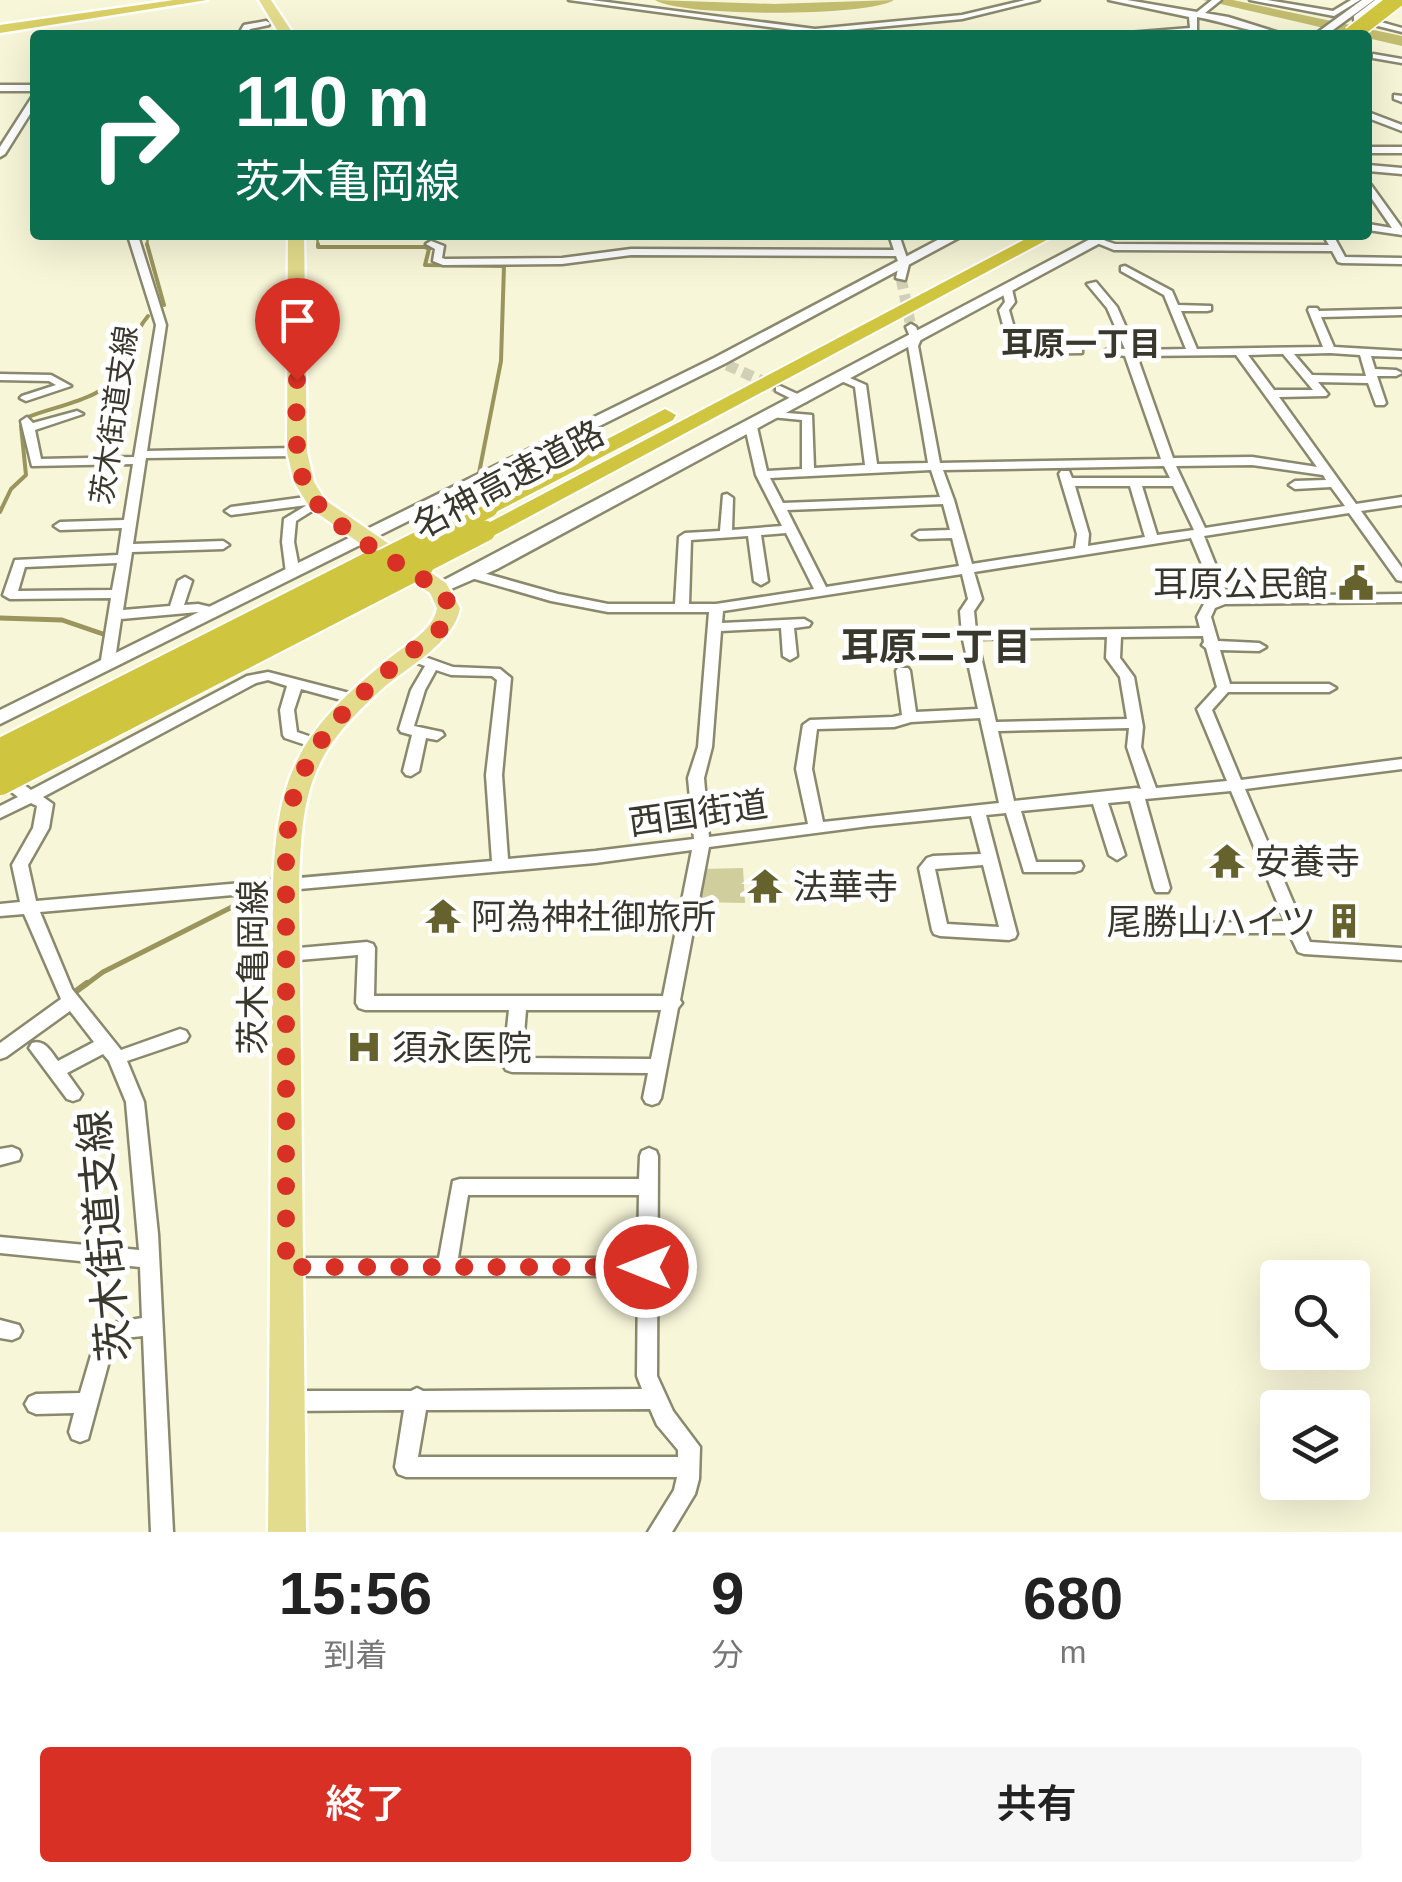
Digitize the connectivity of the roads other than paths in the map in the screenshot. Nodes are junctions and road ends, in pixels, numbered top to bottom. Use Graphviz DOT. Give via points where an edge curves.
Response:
graph roads {
  1 [pos="201,0"];
  2 [pos="251,0"];
  3 [pos="573,0"];
  4 [pos="1035,0"];
  5 [pos="1113,0"];
  6 [pos="1217,0"];
  7 [pos="1254,0"];
  8 [pos="1303,0"];
  9 [pos="1356,0"];
  10 [pos="1370,0"];
  11 [pos="1380,0"];
  12 [pos="1396,0"];
  13 [pos="270,1"];
  14 [pos="1140,4"];
  15 [pos="1313,12"];
  16 [pos="1200,13"];
  17 [pos="1402,14"];
  18 [pos="712,16"];
  19 [pos="1345,17"];
  20 [pos="0,28"];
  21 [pos="270,29"];
  22 [pos="246,30"];
  23 [pos="284,30"];
  24 [pos="295,30"];
  25 [pos="774,30"];
  26 [pos="1194,30"];
  27 [pos="1264,30"];
  28 [pos="1327,30"];
  29 [pos="1357,30"];
  30 [pos="1402,30"];
  31 [pos="1372,49"];
  32 [pos="1402,61"];
  33 [pos="0,88"];
  34 [pos="30,88"];
  35 [pos="30,107"];
  36 [pos="1372,117"];
  37 [pos="1386,123"];
  38 [pos="1372,125"];
  39 [pos="1402,128"];
  40 [pos="1372,150"];
  41 [pos="1402,150"];
  42 [pos="0,154"];
  43 [pos="1372,168"];
  44 [pos="1402,171"];
  45 [pos="1372,193"];
  46 [pos="1372,228"];
  47 [pos="1400,232"];
  48 [pos="134,240"];
  49 [pos="296,240"];
  50 [pos="895,240"];
  51 [pos="948,240"];
  52 [pos="1001,240"];
  53 [pos="1038,240"];
  54 [pos="1098,240"];
  55 [pos="1105,240"];
  56 [pos="1179,240"];
  57 [pos="1269,240"];
  58 [pos="1331,240"];
  59 [pos="431,244"];
  60 [pos="1182,248"];
  61 [pos="1274,248"];
  62 [pos="1335,248"];
  63 [pos="1402,261"];
  64 [pos="901,265"];
  65 [pos="1125,269"];
  66 [pos="1092,284"];
  67 [pos="1007,289"];
  68 [pos="1174,308"];
  69 [pos="1207,308"];
  70 [pos="1402,312"];
  71 [pos="913,333"];
  72 [pos="1330,350"];
  73 [pos="1078,351"];
  74 [pos="1110,351"];
  75 [pos="1286,351"];
  76 [pos="1193,352"];
  77 [pos="1240,352"];
  78 [pos="1131,354"];
  79 [pos="1366,354"];
  80 [pos="1402,354"];
  81 [pos="1396,373"];
  82 [pos="1371,376"];
  83 [pos="0,377"];
  84 [pos="843,378"];
  85 [pos="1308,378"];
  86 [pos="780,389"];
  87 [pos="1272,393"];
  88 [pos="26,398"];
  89 [pos="802,400"];
  90 [pos="1380,403"];
  91 [pos="77,414"];
  92 [pos="775,414"];
  93 [pos="751,427"];
  94 [pos="297,452"];
  95 [pos="140,458"];
  96 [pos="1168,462"];
  97 [pos="36,463"];
  98 [pos="935,466"];
  99 [pos="1062,466"];
  100 [pos="871,468"];
  101 [pos="808,472"];
  102 [pos="762,476"];
  103 [pos="1328,477"];
  104 [pos="34,478"];
  105 [pos="1068,482"];
  106 [pos="1135,482"];
  107 [pos="1177,482"];
  108 [pos="1295,485"];
  109 [pos="727,498"];
  110 [pos="948,500"];
  111 [pos="315,502"];
  112 [pos="1402,502"];
  113 [pos="778,508"];
  114 [pos="231,510"];
  115 [pos="1352,510"];
  116 [pos="487,519"];
  117 [pos="130,524"];
  118 [pos="60,526"];
  119 [pos="790,529"];
  120 [pos="754,532"];
  121 [pos="1198,533"];
  122 [pos="726,534"];
  123 [pos="956,534"];
  124 [pos="919,535"];
  125 [pos="360,538"];
  126 [pos="1152,540"];
  127 [pos="224,545"];
  128 [pos="1081,552"];
  129 [pos="126,554"];
  130 [pos="965,570"];
  131 [pos="294,572"];
  132 [pos="473,574"];
  133 [pos="1402,576"];
  134 [pos="185,580"];
  135 [pos="761,581"];
  136 [pos="438,588"];
  137 [pos="823,593"];
  138 [pos="119,594"];
  139 [pos="1402,598"];
  140 [pos="1223,600"];
  141 [pos="716,608"];
  142 [pos="176,609"];
  143 [pos="682,610"];
  144 [pos="214,612"];
  145 [pos="117,614"];
  146 [pos="804,623"];
  147 [pos="787,624"];
  148 [pos="714,626"];
  149 [pos="1114,634"];
  150 [pos="969,635"];
  151 [pos="1207,638"];
  152 [pos="1259,647"];
  153 [pos="790,656"];
  154 [pos="420,659"];
  155 [pos="107,666"];
  156 [pos="903,671"];
  157 [pos="295,684"];
  158 [pos="1224,688"];
  159 [pos="1329,688"];
  160 [pos="356,699"];
  161 [pos="0,718"];
  162 [pos="910,718"];
  163 [pos="988,720"];
  164 [pos="1136,723"];
  165 [pos="420,734"];
  166 [pos="437,735"];
  167 [pos="318,744"];
  168 [pos="0,753"];
  169 [pos="1402,764"];
  170 [pos="411,770"];
  171 [pos="0,777"];
  172 [pos="1238,785"];
  173 [pos="1143,792"];
  174 [pos="32,796"];
  175 [pos="1098,797"];
  176 [pos="1009,806"];
  177 [pos="977,809"];
  178 [pos="0,813"];
  179 [pos="817,828"];
  180 [pos="702,842"];
  181 [pos="1117,856"];
  182 [pos="990,859"];
  183 [pos="500,866"];
  184 [pos="1075,866"];
  185 [pos="286,886"];
  186 [pos="1162,888"];
  187 [pos="29,906"];
  188 [pos="0,910"];
  189 [pos="1296,928"];
  190 [pos="1208,929"];
  191 [pos="1402,954"];
  192 [pos="286,956"];
  193 [pos="72,1000"];
  194 [pos="518,1002"];
  195 [pos="673,1003"];
  196 [pos="180,1036"];
  197 [pos="38,1048"];
  198 [pos="111,1051"];
  199 [pos="0,1052"];
  200 [pos="656,1066"];
  201 [pos="56,1071"];
  202 [pos="73,1094"];
  203 [pos="652,1098"];
  204 [pos="649,1156"];
  205 [pos="648,1187"];
  206 [pos="0,1245"];
  207 [pos="149,1260"];
  208 [pos="286,1267"];
  209 [pos="448,1267"];
  210 [pos="646,1267"];
  211 [pos="151,1326"];
  212 [pos="417,1398"];
  213 [pos="654,1399"];
  214 [pos="287,1401"];
  215 [pos="36,1404"];
  216 [pos="88,1404"];
  217 [pos="80,1432"];
  218 [pos="689,1467"];
  219 [pos="162,1532"];
  220 [pos="287,1532"];
  221 [pos="659,1532"];
  1 -- 20 [label="highway"];
  2 -- 21 [label="main road"];
  3 -- 18 [label="street"];
  4 -- 18 [label="street" via="962,17 828,30"];
  5 -- 14 [label="street"];
  6 -- 16 [label="street"];
  7 -- 15 [label="street"];
  8 -- 15 [label="street"];
  9 -- 19 [label="street"];
  10 -- 19 [label="street"];
  11 -- 19 [label="street"];
  12 -- 29 [label="highway, bridge"];
  13 -- 23 [label="main road"];
  13 -- 24 [label="main road"];
  14 -- 16 [label="street"];
  14 -- 26 [label="street" via="1193,16"];
  15 -- 19 [label="street"];
  16 -- 27 [label="street"];
  17 -- 31 [label="highway"];
  18 -- 25 [label="street"];
  19 -- 28 [label="street"];
  19 -- 30 [label="street"];
  21 -- 22 [label="street"];
  31 -- 32 [label="street"];
  33 -- 34 [label="street"];
  35 -- 42 [label="street"];
  36 -- 37 [label="street"];
  37 -- 38 [label="street"];
  37 -- 39 [label="street"];
  40 -- 41 [label="street"];
  43 -- 44 [label="street"];
  45 -- 47 [label="street"];
  46 -- 47 [label="street"];
  48 -- 95 [label="street, 茨木街道支線" via="161,325"];
  49 -- 94 [label="main road"];
  50 -- 64 [label="street"];
  51 -- 64 [label="street"];
  52 -- 116 [label="highway, 名神高速道路"];
  53 -- 116 [label="highway, 名神高速道路"];
  54 -- 67 [label="street"];
  55 -- 60 [label="street" via="1114,247"];
  56 -- 60 [label="street"];
  57 -- 61 [label="street"];
  58 -- 62 [label="street"];
  59 -- 64 [label="street" via="440,248 437,259 443,262 562,261 631,252"];
  60 -- 61 [label="street"];
  61 -- 62 [label="street"];
  62 -- 63 [label="street" via="1342,260"];
  64 -- 125 [label="street" via="723,363"];
  65 -- 68 [label="street" via="1168,294"];
  66 -- 78 [label="street" via="1112,307"];
  67 -- 71 [label="street"];
  67 -- 73 [label="street" via="1004,310 1015,352"];
  68 -- 69 [label="street"];
  68 -- 76 [label="street"];
  70 -- 72 [label="street" via="1314,310"];
  71 -- 84 [label="street"];
  71 -- 98 [label="street"];
  72 -- 75 [label="street"];
  72 -- 79 [label="street"];
  74 -- 78 [label="street"];
  75 -- 77 [label="street"];
  75 -- 85 [label="street"];
  76 -- 77 [label="street"];
  76 -- 78 [label="street"];
  77 -- 87 [label="street"];
  78 -- 96 [label="street"];
  79 -- 80 [label="street"];
  79 -- 82 [label="street"];
  81 -- 82 [label="street"];
  82 -- 85 [label="street"];
  82 -- 90 [label="street"];
  83 -- 88 [label="street" via="51,378 66,386"];
  84 -- 89 [label="street"];
  84 -- 100 [label="street" via="860,385"];
  85 -- 87 [label="street" via="1322,394"];
  86 -- 89 [label="street"];
  87 -- 103 [label="street"];
  89 -- 92 [label="street"];
  91 -- 97 [label="street" via="29,424"];
  92 -- 93 [label="street"];
  92 -- 101 [label="street" via="808,418"];
  93 -- 102 [label="street"];
  93 -- 132 [label="street"];
  94 -- 95 [label="street"];
  94 -- 111 [label="main road"];
  95 -- 97 [label="street"];
  95 -- 117 [label="street, 茨木街道支線"];
  96 -- 99 [label="street"];
  96 -- 103 [label="street" via="1252,461"];
  96 -- 107 [label="street"];
  97 -- 104 [label="street"];
  98 -- 99 [label="street"];
  98 -- 100 [label="street"];
  98 -- 110 [label="street"];
  99 -- 105 [label="street"];
  100 -- 101 [label="street"];
  101 -- 102 [label="street"];
  102 -- 113 [label="street"];
  103 -- 108 [label="street"];
  103 -- 115 [label="street"];
  105 -- 106 [label="street"];
  105 -- 128 [label="street" via="1083,534"];
  106 -- 107 [label="street"];
  106 -- 126 [label="street"];
  107 -- 121 [label="street"];
  109 -- 122 [label="street"];
  110 -- 113 [label="street"];
  110 -- 123 [label="street"];
  111 -- 114 [label="street"];
  111 -- 125 [label="main road"];
  111 -- 131 [label="street" via="290,519"];
  112 -- 115 [label="street"];
  113 -- 119 [label="street"];
  115 -- 121 [label="street"];
  115 -- 133 [label="street"];
  116 -- 168 [label="highway, 名神高速道路, bridge"];
  116 -- 171 [label="highway, 名神高速道路, bridge"];
  117 -- 118 [label="street"];
  117 -- 129 [label="street, 茨木街道支線"];
  119 -- 120 [label="street"];
  119 -- 137 [label="street"];
  120 -- 122 [label="street"];
  120 -- 135 [label="street"];
  121 -- 126 [label="street"];
  121 -- 140 [label="street"];
  122 -- 143 [label="street" via="685,538"];
  123 -- 124 [label="street"];
  123 -- 130 [label="street"];
  125 -- 131 [label="street"];
  125 -- 136 [label="main road"];
  126 -- 128 [label="street"];
  127 -- 129 [label="street"];
  128 -- 130 [label="street"];
  129 -- 138 [label="street, 茨木街道支線"];
  129 -- 138 [label="street" via="20,563 10,595"];
  130 -- 137 [label="street"];
  130 -- 150 [label="street" via="975,599 967,611"];
  131 -- 144 [label="street"];
  132 -- 136 [label="street"];
  132 -- 143 [label="street" via="608,608"];
  134 -- 142 [label="street"];
  136 -- 154 [label="main road, 茨木亀岡線" via="450,612"];
  137 -- 141 [label="street"];
  138 -- 145 [label="street, 茨木街道支線"];
  139 -- 140 [label="street"];
  140 -- 151 [label="street" via="1204,610"];
  141 -- 143 [label="street"];
  141 -- 148 [label="street"];
  142 -- 144 [label="street"];
  142 -- 145 [label="street"];
  144 -- 155 [label="street"];
  145 -- 155 [label="street, 茨木街道支線"];
  146 -- 147 [label="street"];
  147 -- 148 [label="street"];
  147 -- 153 [label="street"];
  148 -- 180 [label="street" via="705,747 696,778"];
  149 -- 150 [label="street"];
  149 -- 151 [label="street"];
  149 -- 164 [label="street" via="1113,658 1126,677"];
  150 -- 163 [label="street"];
  151 -- 152 [label="street"];
  151 -- 158 [label="street"];
  154 -- 160 [label="main road, 茨木亀岡線"];
  154 -- 165 [label="street" via="406,729"];
  154 -- 183 [label="street" via="451,672 496,672 504,678 494,774"];
  155 -- 161 [label="street"];
  156 -- 162 [label="street"];
  157 -- 160 [label="street"];
  157 -- 167 [label="street" via="287,710 290,735"];
  157 -- 174 [label="street" via="252,679"];
  158 -- 159 [label="street"];
  158 -- 172 [label="street" via="1204,710"];
  160 -- 167 [label="main road, 茨木亀岡線"];
  162 -- 163 [label="street"];
  162 -- 179 [label="street" via="810,725 804,769"];
  163 -- 164 [label="street"];
  163 -- 176 [label="street"];
  164 -- 173 [label="street"];
  165 -- 166 [label="street"];
  165 -- 170 [label="street"];
  167 -- 185 [label="main road, 茨木亀岡線" via="291,807"];
  169 -- 172 [label="street, 西国街道"];
  171 -- 174 [label="street"];
  172 -- 173 [label="street, 西国街道"];
  172 -- 189 [label="street"];
  173 -- 175 [label="street, 西国街道"];
  173 -- 186 [label="street"];
  174 -- 178 [label="street"];
  174 -- 187 [label="street, 茨木街道支線" via="45,804 41,828 20,865"];
  175 -- 176 [label="street, 西国街道"];
  175 -- 181 [label="street"];
  176 -- 177 [label="street, 西国街道"];
  176 -- 184 [label="street" via="1030,868"];
  177 -- 179 [label="street, 西国街道"];
  177 -- 182 [label="street"];
  179 -- 180 [label="street, 西国街道"];
  180 -- 183 [label="street, 西国街道"];
  180 -- 195 [label="street"];
  182 -- 182 [label="street" via="1009,934 940,930 927,868 933,862"];
  183 -- 185 [label="street, 西国街道"];
  185 -- 187 [label="street, 西国街道"];
  185 -- 192 [label="main road, 茨木亀岡線"];
  187 -- 188 [label="street, 西国街道"];
  187 -- 193 [label="street, 茨木街道支線"];
  189 -- 190 [label="street"];
  189 -- 191 [label="street" via="1304,948"];
  192 -- 194 [label="street" via="366,948 366,1003"];
  192 -- 208 [label="main road, 茨木亀岡線"];
  193 -- 198 [label="street, 茨木街道支線"];
  193 -- 199 [label="street"];
  194 -- 195 [label="street"];
  194 -- 200 [label="street" via="512,1066"];
  195 -- 200 [label="street"];
  196 -- 198 [label="street"];
  197 -- 201 [label="street"];
  198 -- 201 [label="street"];
  198 -- 207 [label="street, 茨木街道支線" via="136,1102"];
  200 -- 203 [label="street"];
  201 -- 202 [label="street"];
  204 -- 205 [label="street"];
  205 -- 209 [label="street" via="460,1187"];
  205 -- 210 [label="street"];
  206 -- 207 [label="street"];
  207 -- 211 [label="street, 茨木街道支線"];
  208 -- 209 [label="street"];
  208 -- 214 [label="main road, 茨木亀岡線"];
  209 -- 210 [label="street"];
  210 -- 213 [label="street" via="644,1350"];
  211 -- 216 [label="street" via="107,1331"];
  211 -- 219 [label="street, 茨木街道支線"];
  212 -- 213 [label="street"];
  212 -- 214 [label="street"];
  212 -- 218 [label="street" via="406,1467"];
  213 -- 218 [label="street" via="688,1447"];
  214 -- 220 [label="main road, 茨木亀岡線"];
  215 -- 216 [label="street"];
  216 -- 217 [label="street"];
  218 -- 221 [label="street" via="684,1494"];
}
